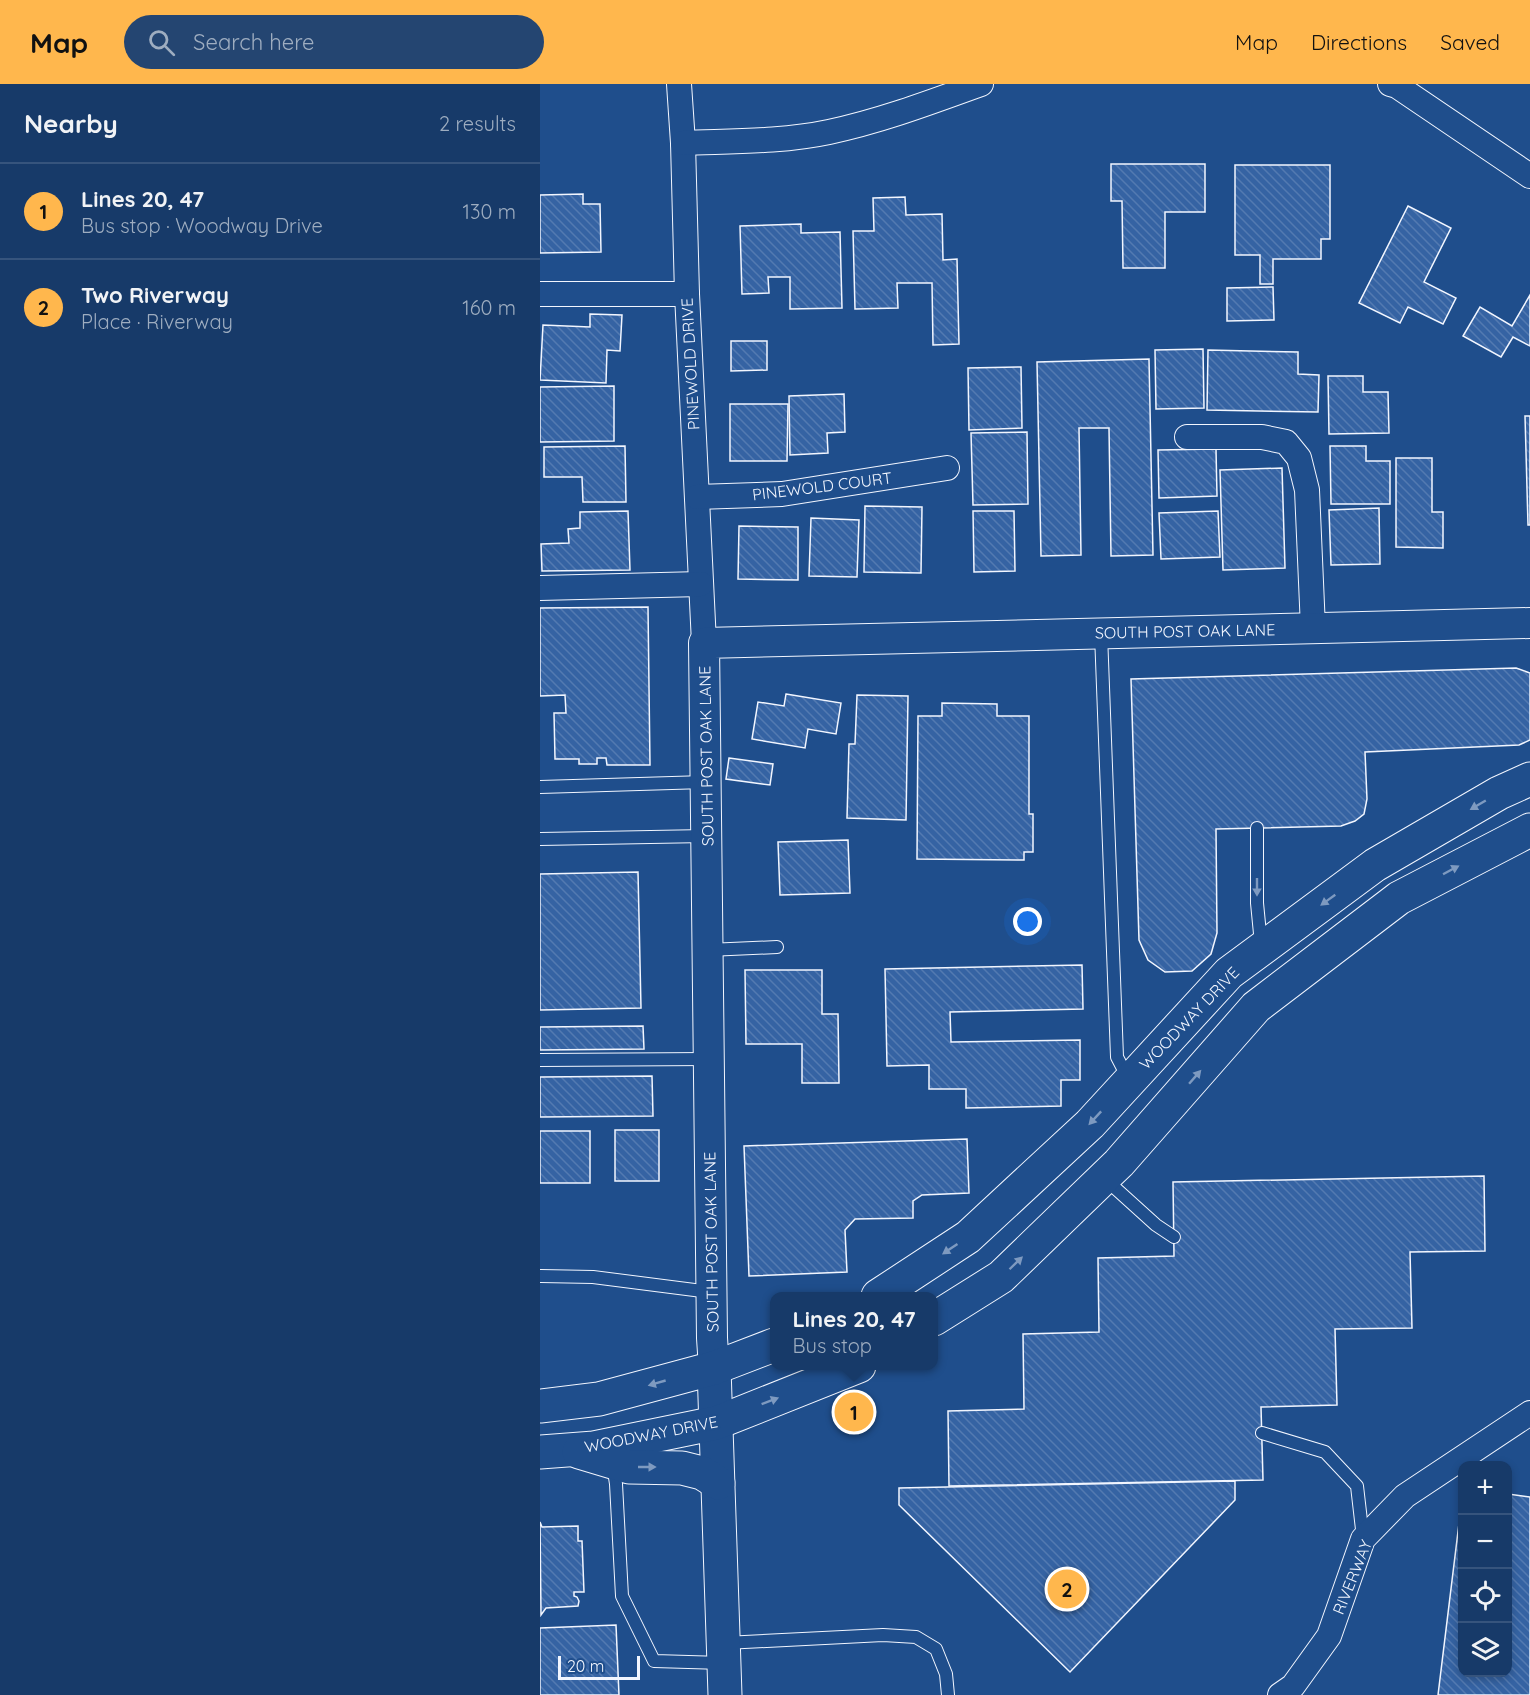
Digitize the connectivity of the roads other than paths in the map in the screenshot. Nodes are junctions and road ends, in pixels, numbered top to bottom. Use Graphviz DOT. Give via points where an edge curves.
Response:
graph roads {
  1 [pos="678,84"];
  2 [pos="981,84"];
  3 [pos="1390,84"];
  4 [pos="683,143"];
  5 [pos="1530,176"];
  6 [pos="540,294"];
  7 [pos="687,294"];
  8 [pos="1187,436"];
  9 [pos="946,468"];
  10 [pos="697,497"];
  11 [pos="701,584"];
  12 [pos="540,588"];
  13 [pos="1530,623"];
  14 [pos="1313,628"];
  15 [pos="1101,634"];
  16 [pos="704,643"];
  17 [pos="1530,779"];
  18 [pos="706,782"];
  19 [pos="540,787"];
  20 [pos="1257,828"];
  21 [pos="1530,830"];
  22 [pos="707,836"];
  23 [pos="540,840"];
  24 [pos="1375,865"];
  25 [pos="1400,898"];
  26 [pos="777,947"];
  27 [pos="1262,949"];
  28 [pos="708,950"];
  29 [pos="709,1059"];
  30 [pos="540,1060"];
  31 [pos="1130,1081"];
  32 [pos="1163,1113"];
  33 [pos="1103,1178"];
  34 [pos="1174,1237"];
  35 [pos="541,1276"];
  36 [pos="712,1292"];
  37 [pos="884,1292"];
  38 [pos="938,1316"];
  39 [pos="770,1347"];
  40 [pos="714,1368"];
  41 [pos="847,1370"];
  42 [pos="540,1407"];
  43 [pos="1530,1413"];
  44 [pos="716,1423"];
  45 [pos="1262,1433"];
  46 [pos="555,1451"];
  47 [pos="612,1462"];
  48 [pos="718,1483"];
  49 [pos="1363,1539"];
  50 [pos="724,1653"];
  51 [pos="725,1695"];
  52 [pos="948,1695"];
  53 [pos="1280,1695"];
  1 -- 4 [label="street, PINEWOLD DRIVE"];
  2 -- 4 [label="street" via="882,119 826,133"];
  3 -- 5 [label="street"];
  4 -- 7 [label="street, PINEWOLD DRIVE"];
  6 -- 7 [label="street"];
  7 -- 10 [label="street, PINEWOLD DRIVE"];
  8 -- 14 [label="street" via="1262,436 1286,442 1299,458 1307,490"];
  9 -- 10 [label="street, PINEWOLD COURT" via="782,494"];
  10 -- 11 [label="street, PINEWOLD DRIVE"];
  11 -- 12 [label="street"];
  11 -- 16 [label="street, PINEWOLD DRIVE"];
  13 -- 14 [label="street, SOUTH POST OAK LANE"];
  14 -- 15 [label="street, SOUTH POST OAK LANE"];
  15 -- 16 [label="street, SOUTH POST OAK LANE"];
  15 -- 31 [label="lane" via="1117,1057"];
  16 -- 18 [label="street, SOUTH POST OAK LANE"];
  17 -- 24 [label="main road, WOODWAY DRIVE, one-way"];
  18 -- 19 [label="lane"];
  18 -- 22 [label="street, SOUTH POST OAK LANE"];
  20 -- 27 [label="lane, one-way" via="1257,903"];
  25 -- 21 [label="main road, one-way"];
  22 -- 23 [label="lane"];
  22 -- 28 [label="street, SOUTH POST OAK LANE"];
  24 -- 25 [label="main road"];
  24 -- 27 [label="main road, WOODWAY DRIVE, one-way"];
  32 -- 25 [label="main road, one-way" via="1256,1007"];
  26 -- 28 [label="lane"];
  27 -- 31 [label="main road, WOODWAY DRIVE" via="1229,973"];
  28 -- 29 [label="street, SOUTH POST OAK LANE"];
  29 -- 30 [label="lane"];
  29 -- 36 [label="street, SOUTH POST OAK LANE"];
  31 -- 32 [label="main road"];
  31 -- 37 [label="main road, WOODWAY DRIVE, one-way" via="1090,1124 968,1237"];
  32 -- 33 [label="main road"];
  33 -- 34 [label="lane" via="1156,1226"];
  38 -- 33 [label="main road, one-way" via="1001,1277"];
  35 -- 36 [label="lane" via="593,1277"];
  36 -- 40 [label="street, SOUTH POST OAK LANE"];
  39 -- 40 [label="main road"];
  40 -- 42 [label="main road, one-way" via="599,1399"];
  40 -- 44 [label="main road, SOUTH POST OAK LANE"];
  44 -- 41 [label="main road, WOODWAY DRIVE, one-way"];
  43 -- 49 [label="street, RIVERWAY" via="1405,1496"];
  44 -- 46 [label="main road, WOODWAY DRIVE" via="594,1448"];
  44 -- 48 [label="main road, SOUTH POST OAK LANE"];
  45 -- 49 [label="lane" via="1325,1452 1358,1486"];
  46 -- 47 [label="main road"];
  47 -- 48 [label="main road, one-way" via="629,1467 682,1468 702,1473"];
  47 -- 50 [label="lane" via="622,1596 654,1661"];
  48 -- 50 [label="main road, SOUTH POST OAK LANE"];
  49 -- 53 [label="street, RIVERWAY" via="1329,1636 1293,1686"];
  50 -- 51 [label="main road, SOUTH POST OAK LANE"];
  50 -- 52 [label="lane" via="883,1635 916,1637 936,1649 946,1674"];
}
